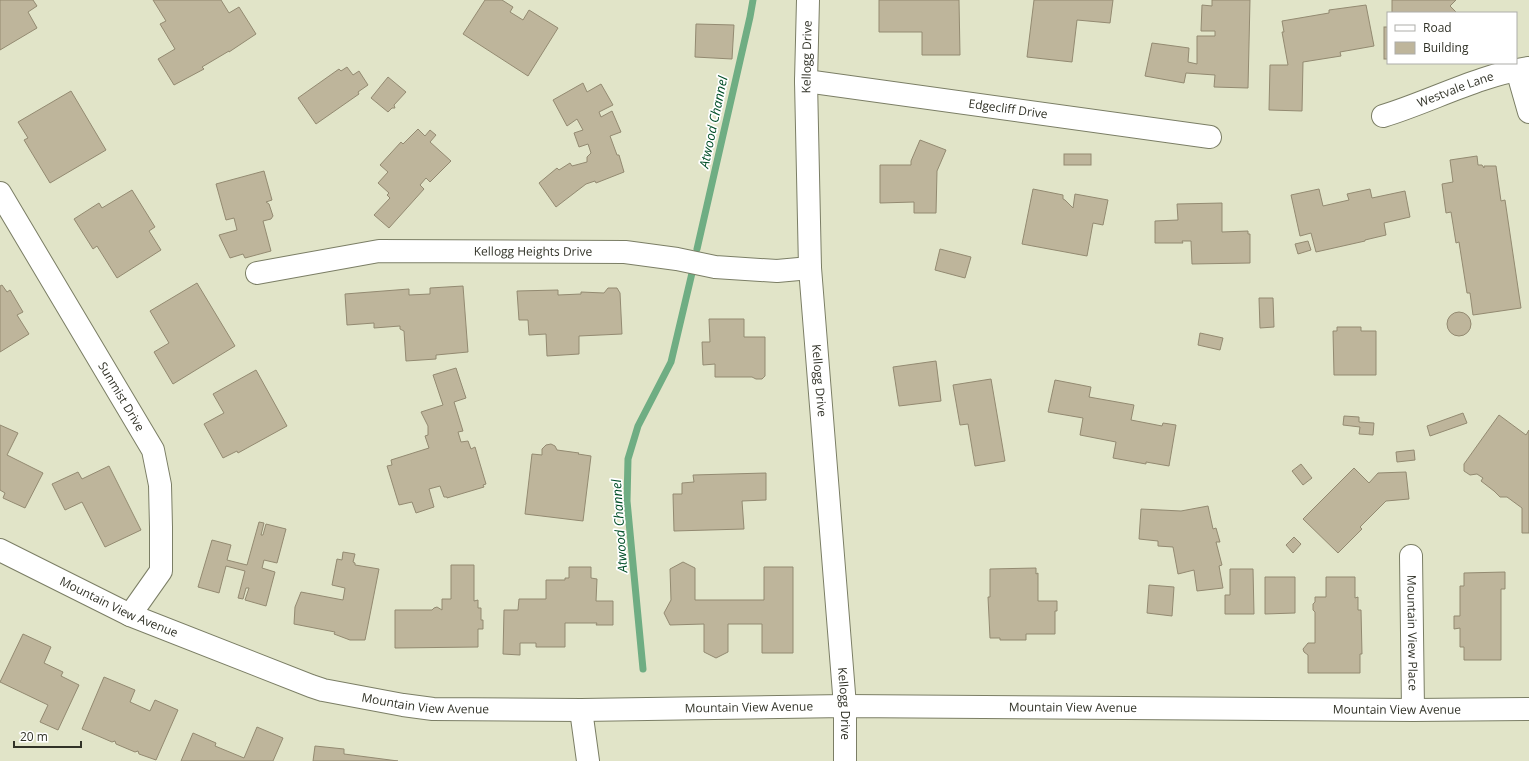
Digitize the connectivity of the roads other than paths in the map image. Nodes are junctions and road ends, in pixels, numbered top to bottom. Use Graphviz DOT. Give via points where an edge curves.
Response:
graph roads {
  1 [pos="808,0"];
  2 [pos="1523,69"];
  3 [pos="806,81"];
  4 [pos="1529,112"];
  5 [pos="1383,116"];
  6 [pos="1210,137"];
  7 [pos="0,193"];
  8 [pos="810,268"];
  9 [pos="258,273"];
  10 [pos="0,550"];
  11 [pos="1411,556"];
  12 [pos="130,615"];
  13 [pos="845,706"];
  14 [pos="1529,709"];
  15 [pos="581,710"];
  16 [pos="1412,710"];
  17 [pos="588,761"];
  18 [pos="845,761"];
  1 -- 3 [label="street, Kellogg Drive"];
  2 -- 4 [label="street"];
  2 -- 5 [label="street, Westvale Lane" via="1485,78 1421,104"];
  3 -- 6 [label="street, Edgecliff Drive"];
  3 -- 8 [label="street, Kellogg Drive"];
  7 -- 12 [label="street, Sunmist Drive" via="154,450 160,485 161,571"];
  8 -- 9 [label="street, Kellogg Heights Drive" via="777,271 715,267 625,252 379,251"];
  8 -- 13 [label="street, Kellogg Drive"];
  10 -- 12 [label="street, Mountain View Avenue"];
  11 -- 16 [label="street, Mountain View Place"];
  12 -- 15 [label="street, Mountain View Avenue" via="323,690 433,709"];
  13 -- 15 [label="street, Mountain View Avenue"];
  13 -- 16 [label="street, Mountain View Avenue"];
  13 -- 18 [label="street, Kellogg Drive"];
  14 -- 16 [label="street, Mountain View Avenue"];
  15 -- 17 [label="street"];
}
